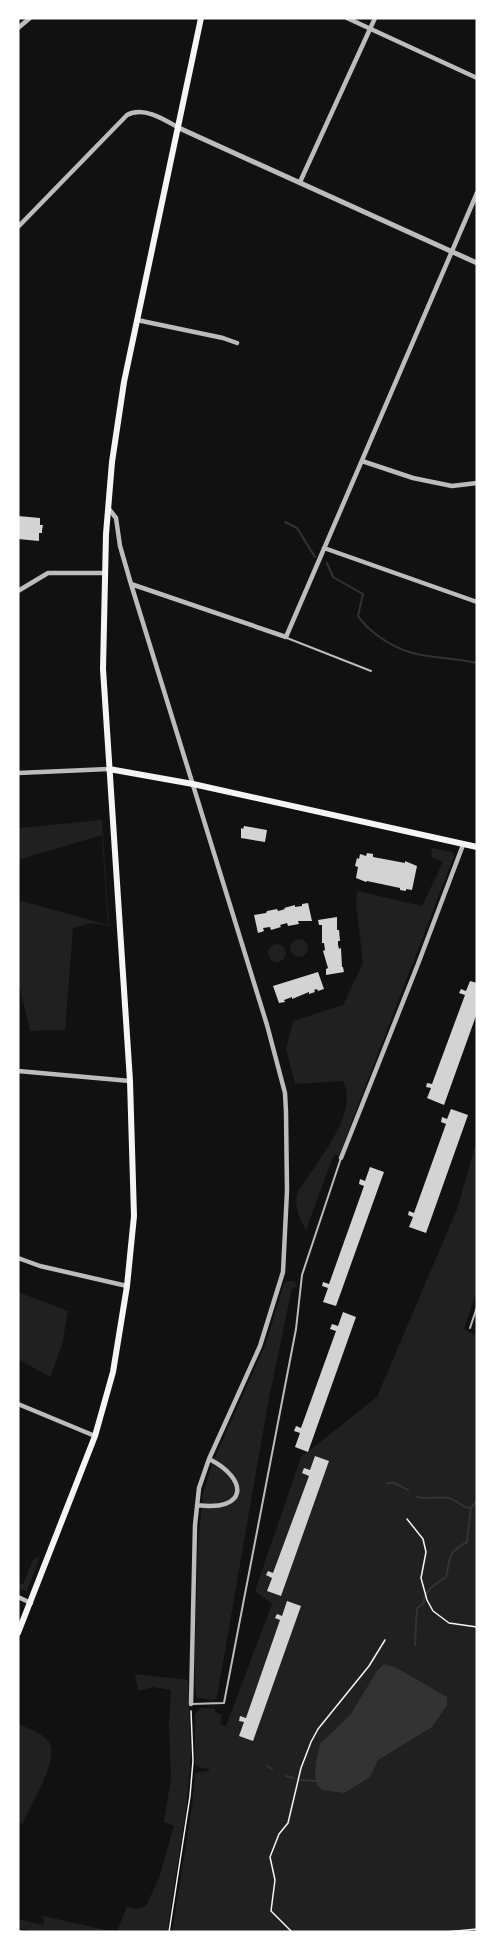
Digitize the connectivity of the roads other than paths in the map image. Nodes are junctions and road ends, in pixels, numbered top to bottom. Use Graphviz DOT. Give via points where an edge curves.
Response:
graph roads {
  1 [pos="30,18"];
  2 [pos="201,18"];
  3 [pos="348,18"];
  4 [pos="375,18"];
  5 [pos="18,28"];
  6 [pos="370,28"];
  7 [pos="477,78"];
  8 [pos="179,128"];
  9 [pos="300,182"];
  10 [pos="477,193"];
  11 [pos="18,227"];
  12 [pos="452,252"];
  13 [pos="477,263"];
  14 [pos="137,320"];
  15 [pos="237,343"];
  16 [pos="362,461"];
  17 [pos="477,483"];
  18 [pos="108,507"];
  19 [pos="324,548"];
  20 [pos="104,573"];
  21 [pos="131,584"];
  22 [pos="18,591"];
  23 [pos="477,602"];
  24 [pos="286,637"];
  25 [pos="371,671"];
  26 [pos="108,769"];
  27 [pos="18,773"];
  28 [pos="193,784"];
  29 [pos="463,845"];
  30 [pos="477,847"];
  31 [pos="18,1071"];
  32 [pos="130,1081"];
  33 [pos="341,1158"];
  34 [pos="18,1258"];
  35 [pos="127,1286"];
  36 [pos="477,1307"];
  37 [pos="470,1328"];
  38 [pos="18,1404"];
  39 [pos="95,1436"];
  40 [pos="209,1459"];
  41 [pos="197,1505"];
  42 [pos="18,1597"];
  43 [pos="31,1603"];
  44 [pos="18,1634"];
  45 [pos="191,1704"];
  1 -- 5 [label="street"];
  2 -- 8 [label="main road"];
  3 -- 6 [label="street"];
  4 -- 6 [label="street"];
  6 -- 7 [label="street"];
  6 -- 9 [label="street"];
  8 -- 9 [label="street"];
  8 -- 11 [label="street" via="139,111 127,116"];
  8 -- 14 [label="main road"];
  9 -- 12 [label="street"];
  10 -- 12 [label="street"];
  12 -- 13 [label="street"];
  12 -- 16 [label="street"];
  14 -- 15 [label="street"];
  14 -- 18 [label="main road" via="120,406"];
  16 -- 17 [label="street" via="452,486"];
  16 -- 19 [label="street"];
  18 -- 20 [label="main road"];
  18 -- 21 [label="street" via="116,518"];
  19 -- 23 [label="street"];
  19 -- 24 [label="street"];
  20 -- 22 [label="street" via="48,573"];
  20 -- 26 [label="main road"];
  21 -- 24 [label="street"];
  21 -- 28 [label="street"];
  24 -- 25 [label="lane"];
  26 -- 27 [label="street"];
  26 -- 28 [label="main road"];
  26 -- 32 [label="main road"];
  28 -- 29 [label="main road"];
  28 -- 40 [label="street" via="267,1025 285,1093 286,1112 283,1272 260,1346"];
  29 -- 30 [label="main road"];
  29 -- 33 [label="street"];
  31 -- 32 [label="street"];
  32 -- 35 [label="main road" via="134,1216"];
  33 -- 45 [label="lane" via="302,1275 296,1329 224,1703"];
  34 -- 35 [label="street"];
  35 -- 39 [label="main road" via="113,1372"];
  36 -- 37 [label="lane"];
  38 -- 39 [label="street"];
  39 -- 43 [label="main road"];
  40 -- 41 [label="street"];
  40 -- 41 [label="street" via="232,1475 236,1482 235,1497 225,1505"];
  41 -- 45 [label="street"];
  42 -- 43 [label="street"];
  43 -- 44 [label="main road"];
}
